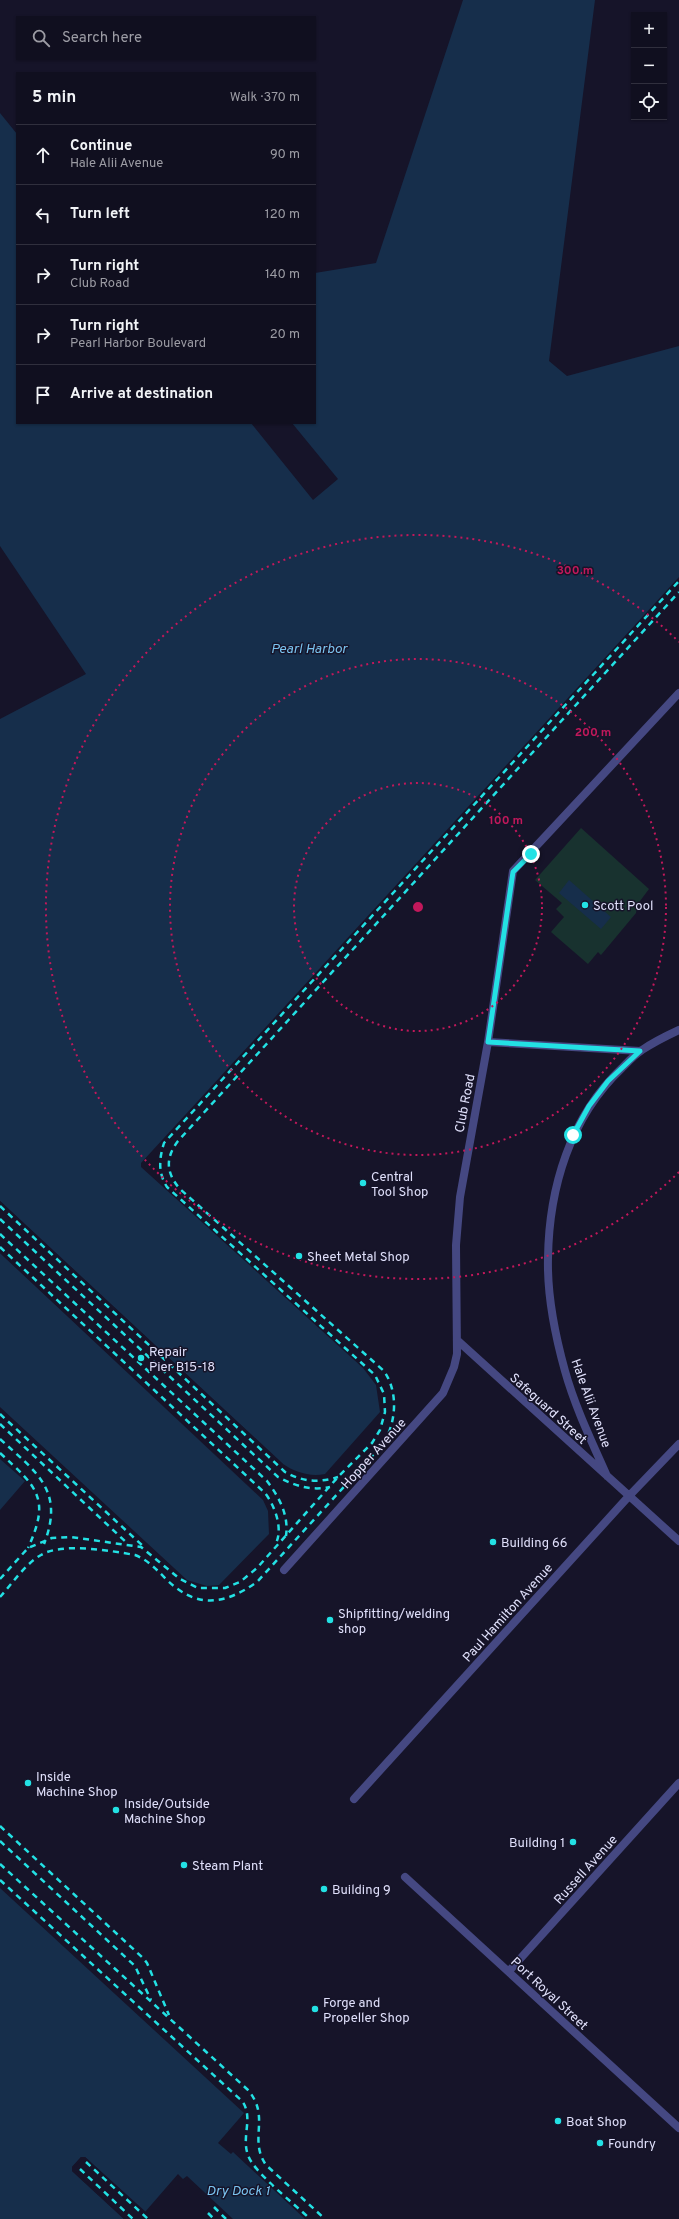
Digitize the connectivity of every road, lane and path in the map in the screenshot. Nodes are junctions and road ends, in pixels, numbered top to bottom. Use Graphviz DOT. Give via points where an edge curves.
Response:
graph roads {
  1 [pos="679,693"];
  2 [pos="679,1030"];
  3 [pos="488,1042"];
  4 [pos="640,1051"];
  5 [pos="457,1340"];
  6 [pos="679,1444"];
  7 [pos="607,1476"];
  8 [pos="629,1496"];
  9 [pos="679,1541"];
  10 [pos="284,1570"];
  11 [pos="679,1783"];
  12 [pos="354,1798"];
  13 [pos="405,1877"];
  14 [pos="509,1971"];
  15 [pos="679,2128"];
  1 -- 3 [label="street, Club Road" via="513,872"];
  2 -- 4 [label="street, Hale Alii Avenue"];
  3 -- 4 [label="street"];
  3 -- 5 [label="street, Club Road" via="460,1196 456,1245"];
  4 -- 7 [label="street, Hale Alii Avenue" via="608,1081 589,1106 573,1135 562,1164 554,1198 548,1258 553,1316 565,1373"];
  5 -- 7 [label="street, Safeguard Street"];
  5 -- 10 [label="street, Hopper Avenue" via="454,1367 443,1393"];
  6 -- 8 [label="street, Paul Hamilton Avenue"];
  7 -- 8 [label="street, Safeguard Street"];
  8 -- 9 [label="street, Safeguard Street"];
  8 -- 12 [label="street, Paul Hamilton Avenue"];
  11 -- 14 [label="street, Russell Avenue"];
  13 -- 14 [label="street, Port Royal Street"];
  14 -- 15 [label="street, Port Royal Street"];
}
